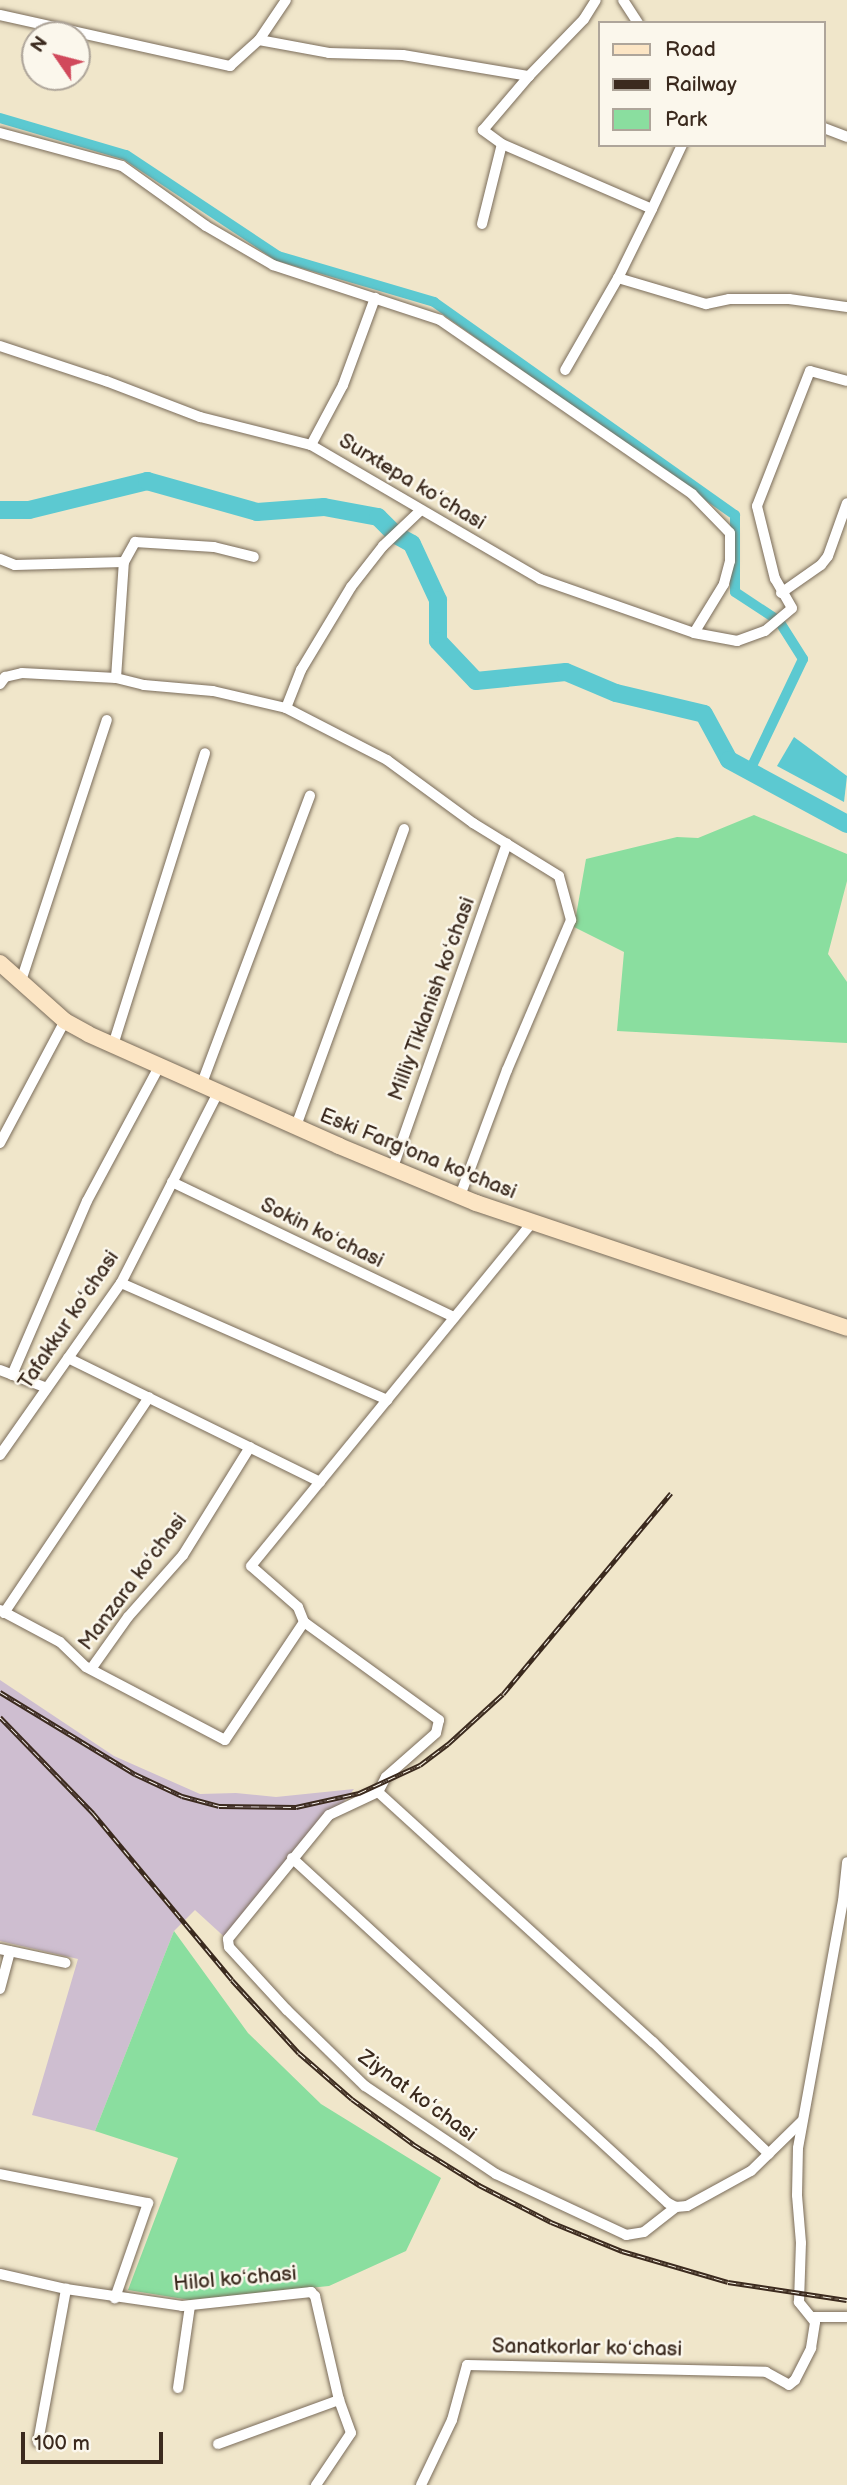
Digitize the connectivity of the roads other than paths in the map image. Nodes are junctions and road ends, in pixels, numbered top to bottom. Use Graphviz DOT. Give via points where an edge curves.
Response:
graph roads {
  1 [pos="286,0"];
  2 [pos="596,0"];
  3 [pos="623,0"];
  4 [pos="0,15"];
  5 [pos="637,21"];
  6 [pos="259,40"];
  7 [pos="529,76"];
  8 [pos="826,129"];
  9 [pos="0,133"];
  10 [pos="847,137"];
  11 [pos="502,144"];
  12 [pos="681,147"];
  13 [pos="652,209"];
  14 [pos="482,224"];
  15 [pos="618,278"];
  16 [pos="375,298"];
  17 [pos="847,307"];
  18 [pos="0,346"];
  19 [pos="565,370"];
  20 [pos="847,381"];
  21 [pos="311,445"];
  22 [pos="847,503"];
  23 [pos="421,511"];
  24 [pos="254,557"];
  25 [pos="0,559"];
  26 [pos="124,562"];
  27 [pos="781,593"];
  28 [pos="694,633"];
  29 [pos="116,678"];
  30 [pos="0,684"];
  31 [pos="286,708"];
  32 [pos="107,720"];
  33 [pos="205,753"];
  34 [pos="310,796"];
  35 [pos="404,829"];
  36 [pos="507,844"];
  37 [pos="0,963"];
  38 [pos="20,984"];
  39 [pos="65,1021"];
  40 [pos="113,1045"];
  41 [pos="160,1065"];
  42 [pos="202,1083"];
  43 [pos="219,1091"];
  44 [pos="296,1126"];
  45 [pos="0,1143"];
  46 [pos="393,1167"];
  47 [pos="172,1182"];
  48 [pos="460,1196"];
  49 [pos="532,1223"];
  50 [pos="121,1283"];
  51 [pos="454,1317"];
  52 [pos="847,1328"];
  53 [pos="68,1358"];
  54 [pos="0,1370"];
  55 [pos="12,1374"];
  56 [pos="47,1388"];
  57 [pos="149,1397"];
  58 [pos="387,1400"];
  59 [pos="250,1447"];
  60 [pos="0,1455"];
  61 [pos="320,1482"];
  62 [pos="2,1611"];
  63 [pos="304,1622"];
  64 [pos="90,1669"];
  65 [pos="378,1792"];
  66 [pos="292,1858"];
  67 [pos="847,1862"];
  68 [pos="5,1950"];
  69 [pos="66,1963"];
  70 [pos="0,1989"];
  71 [pos="802,2121"];
  72 [pos="769,2154"];
  73 [pos="0,2174"];
  74 [pos="676,2207"];
  75 [pos="0,2274"];
  76 [pos="66,2289"];
  77 [pos="115,2298"];
  78 [pos="190,2306"];
  79 [pos="813,2317"];
  80 [pos="847,2318"];
  81 [pos="178,2388"];
  82 [pos="339,2400"];
  83 [pos="38,2442"];
  84 [pos="218,2444"];
  85 [pos="316,2485"];
  86 [pos="421,2485"];
  1 -- 6 [label="street"];
  2 -- 7 [label="street" via="584,19"];
  3 -- 5 [label="street"];
  4 -- 6 [label="street" via="230,65"];
  6 -- 7 [label="street" via="329,53 402,55"];
  7 -- 11 [label="street" via="483,130"];
  8 -- 10 [label="street"];
  9 -- 16 [label="street" via="122,166 202,223 273,265"];
  11 -- 13 [label="street"];
  11 -- 14 [label="street"];
  12 -- 13 [label="street"];
  13 -- 15 [label="street"];
  15 -- 17 [label="street" via="706,304 729,299 789,299"];
  15 -- 19 [label="street"];
  16 -- 21 [label="street" via="343,385"];
  16 -- 28 [label="street" via="440,320 692,494 730,533 724,584"];
  18 -- 21 [label="street, Surxtepa koʻchasi" via="200,416"];
  20 -- 27 [label="street" via="810,371 757,506"];
  21 -- 23 [label="street, Surxtepa koʻchasi"];
  22 -- 27 [label="street" via="828,556"];
  23 -- 28 [label="street, Surxtepa koʻchasi" via="540,579"];
  23 -- 31 [label="street" via="365,567 326,625"];
  24 -- 26 [label="street" via="214,547 135,542"];
  25 -- 26 [label="street" via="15,565"];
  26 -- 29 [label="street"];
  27 -- 28 [label="street, Surxtepa koʻchasi" via="792,608 770,628 737,641"];
  29 -- 30 [label="street" via="22,673 5,677"];
  29 -- 31 [label="street" via="213,691"];
  31 -- 36 [label="street" via="387,760"];
  32 -- 38 [label="street"];
  33 -- 40 [label="street"];
  34 -- 42 [label="street"];
  35 -- 44 [label="street"];
  36 -- 46 [label="street, Milliy Tiklanish koʻchasi"];
  36 -- 48 [label="street" via="559,876 571,920"];
  37 -- 38 [label="main road, Eski Farg'ona ko'chasi"];
  38 -- 39 [label="main road, Eski Farg'ona ko'chasi"];
  39 -- 40 [label="main road, Eski Farg'ona ko'chasi"];
  39 -- 45 [label="street"];
  40 -- 41 [label="main road, Eski Farg'ona ko'chasi"];
  41 -- 42 [label="main road, Eski Farg'ona ko'chasi"];
  41 -- 55 [label="street" via="87,1201"];
  42 -- 43 [label="main road, Eski Farg'ona ko'chasi"];
  43 -- 44 [label="main road, Eski Farg'ona ko'chasi"];
  43 -- 47 [label="street, Tafakkur koʻchasi"];
  44 -- 46 [label="main road, Eski Farg'ona ko'chasi"];
  46 -- 48 [label="main road, Eski Farg'ona ko'chasi"];
  47 -- 50 [label="street, Tafakkur koʻchasi"];
  47 -- 51 [label="street, Sokin koʻchasi"];
  48 -- 49 [label="main road, Eski Farg'ona ko'chasi"];
  49 -- 51 [label="street"];
  49 -- 52 [label="main road, Eski Farg'ona ko'chasi"];
  50 -- 53 [label="street, Tafakkur koʻchasi"];
  50 -- 58 [label="street"];
  51 -- 58 [label="street"];
  53 -- 56 [label="street, Tafakkur koʻchasi"];
  53 -- 57 [label="street"];
  54 -- 55 [label="street"];
  55 -- 56 [label="street"];
  56 -- 60 [label="street, Tafakkur koʻchasi"];
  57 -- 59 [label="street"];
  57 -- 62 [label="street"];
  58 -- 61 [label="street"];
  59 -- 61 [label="street"];
  59 -- 64 [label="street, Manzara koʻchasi" via="183,1555"];
  61 -- 63 [label="street" via="251,1566 298,1607"];
  62 -- 64 [label="street" via="60,1642"];
  63 -- 64 [label="street" via="225,1740"];
  63 -- 65 [label="street" via="439,1720 436,1733 386,1777"];
  65 -- 66 [label="street, Ziynat koʻchasi" via="333,1811"];
  65 -- 72 [label="street"];
  66 -- 74 [label="street"];
  66 -- 74 [label="street, Ziynat koʻchasi" via="227,1945 340,2064 365,2086 496,2174 599,2225 638,2235"];
  67 -- 71 [label="street"];
  68 -- 69 [label="street"];
  68 -- 70 [label="street"];
  71 -- 72 [label="street, Ziynat koʻchasi"];
  71 -- 79 [label="street" via="797,2195 802,2243 799,2302"];
  72 -- 74 [label="street, Ziynat koʻchasi" via="751,2171 687,2206"];
  73 -- 77 [label="street" via="148,2203"];
  75 -- 76 [label="street, Hilol koʻchasi"];
  76 -- 77 [label="street, Hilol koʻchasi"];
  76 -- 83 [label="street"];
  77 -- 78 [label="street, Hilol koʻchasi"];
  78 -- 81 [label="street"];
  78 -- 82 [label="street, Hilol koʻchasi" via="306,2291 315,2296"];
  79 -- 80 [label="street"];
  79 -- 86 [label="street, Sanatkorlar koʻchasi" via="811,2348 789,2385 766,2372 467,2365 452,2420"];
  82 -- 84 [label="street"];
  82 -- 85 [label="street" via="351,2433"];
}
